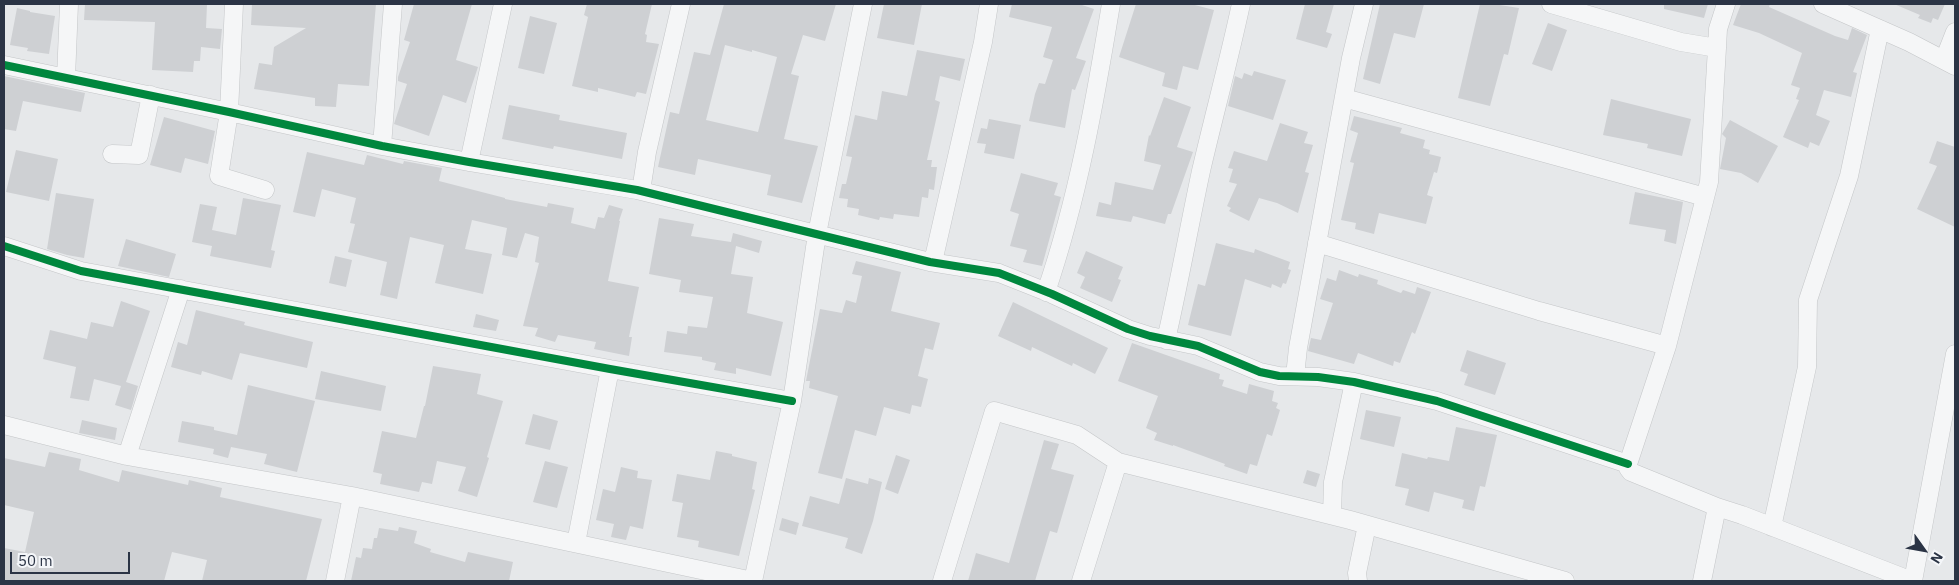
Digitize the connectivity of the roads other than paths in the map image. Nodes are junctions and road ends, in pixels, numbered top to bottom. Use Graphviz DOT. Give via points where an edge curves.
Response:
graph roads {
  1 [pos="69,4"];
  2 [pos="234,4"];
  3 [pos="394,4"];
  4 [pos="503,4"];
  5 [pos="681,4"];
  6 [pos="861,4"];
  7 [pos="989,4"];
  8 [pos="1111,4"];
  9 [pos="1241,4"];
  10 [pos="1364,4"];
  11 [pos="1551,4"];
  12 [pos="1726,4"];
  13 [pos="1823,4"];
  14 [pos="1850,9"];
  15 [pos="1880,29"];
  16 [pos="1955,32"];
  17 [pos="1717,48"];
  18 [pos="1950,63"];
  19 [pos="4,65"];
  20 [pos="66,78"];
  21 [pos="151,95"];
  22 [pos="1344,98"];
  23 [pos="229,112"];
  24 [pos="382,146"];
  25 [pos="112,154"];
  26 [pos="469,162"];
  27 [pos="265,190"];
  28 [pos="642,191"];
  29 [pos="1705,197"];
  30 [pos="817,234"];
  31 [pos="1317,243"];
  32 [pos="4,246"];
  33 [pos="934,262"];
  34 [pos="181,289"];
  35 [pos="1046,292"];
  36 [pos="1166,340"];
  37 [pos="1667,346"];
  38 [pos="1955,354"];
  39 [pos="610,369"];
  40 [pos="1295,376"];
  41 [pos="1354,382"];
  42 [pos="792,401"];
  43 [pos="4,425"];
  44 [pos="127,456"];
  45 [pos="1118,462"];
  46 [pos="1628,464"];
  47 [pos="352,496"];
  48 [pos="1717,508"];
  49 [pos="1332,515"];
  50 [pos="1367,525"];
  51 [pos="1772,526"];
  52 [pos="576,543"];
  53 [pos="335,581"];
  54 [pos="753,581"];
  55 [pos="942,581"];
  56 [pos="1081,581"];
  57 [pos="1358,581"];
  58 [pos="1565,581"];
  59 [pos="1702,581"];
  60 [pos="1912,581"];
  1 -- 20 [label="street"];
  2 -- 23 [label="street"];
  3 -- 24 [label="street"];
  4 -- 26 [label="street"];
  5 -- 28 [label="street" via="647,152"];
  6 -- 30 [label="street"];
  7 -- 33 [label="street"];
  8 -- 35 [label="street" via="1079,179"];
  9 -- 36 [label="street"];
  10 -- 22 [label="street"];
  11 -- 17 [label="street" via="1681,42"];
  12 -- 17 [label="street" via="1718,29"];
  13 -- 14 [label="street"];
  14 -- 15 [label="street"];
  15 -- 18 [label="street"];
  15 -- 51 [label="street" via="1849,176 1808,300 1806,367"];
  16 -- 18 [label="street"];
  17 -- 29 [label="street" via="1709,182"];
  19 -- 20 [label="street"];
  20 -- 21 [label="street"];
  21 -- 23 [label="street"];
  21 -- 25 [label="street" via="139,155"];
  22 -- 29 [label="street"];
  22 -- 31 [label="street"];
  23 -- 24 [label="street"];
  23 -- 27 [label="street" via="219,176"];
  24 -- 26 [label="street"];
  26 -- 28 [label="street"];
  28 -- 30 [label="street"];
  29 -- 37 [label="street"];
  30 -- 33 [label="street"];
  30 -- 42 [label="street"];
  31 -- 37 [label="street" via="1539,312"];
  31 -- 40 [label="street"];
  32 -- 34 [label="street" via="81,270"];
  33 -- 35 [label="street" via="1000,273"];
  34 -- 39 [label="street"];
  34 -- 44 [label="street"];
  35 -- 36 [label="street" via="1128,329"];
  36 -- 40 [label="street" via="1198,346 1260,372"];
  37 -- 46 [label="street"];
  38 -- 60 [label="street"];
  39 -- 42 [label="street"];
  39 -- 52 [label="street"];
  40 -- 41 [label="street"];
  41 -- 46 [label="street" via="1437,401"];
  41 -- 49 [label="street" via="1334,482"];
  42 -- 54 [label="street"];
  43 -- 44 [label="street"];
  44 -- 47 [label="street"];
  45 -- 49 [label="street"];
  45 -- 55 [label="street" via="1077,435 994,411"];
  45 -- 56 [label="street"];
  46 -- 48 [label="street" via="1631,472"];
  47 -- 52 [label="street"];
  47 -- 53 [label="street"];
  48 -- 51 [label="street"];
  48 -- 59 [label="street"];
  49 -- 50 [label="street"];
  50 -- 57 [label="street"];
  50 -- 58 [label="street"];
  51 -- 60 [label="street"];
  52 -- 54 [label="street"];
}
